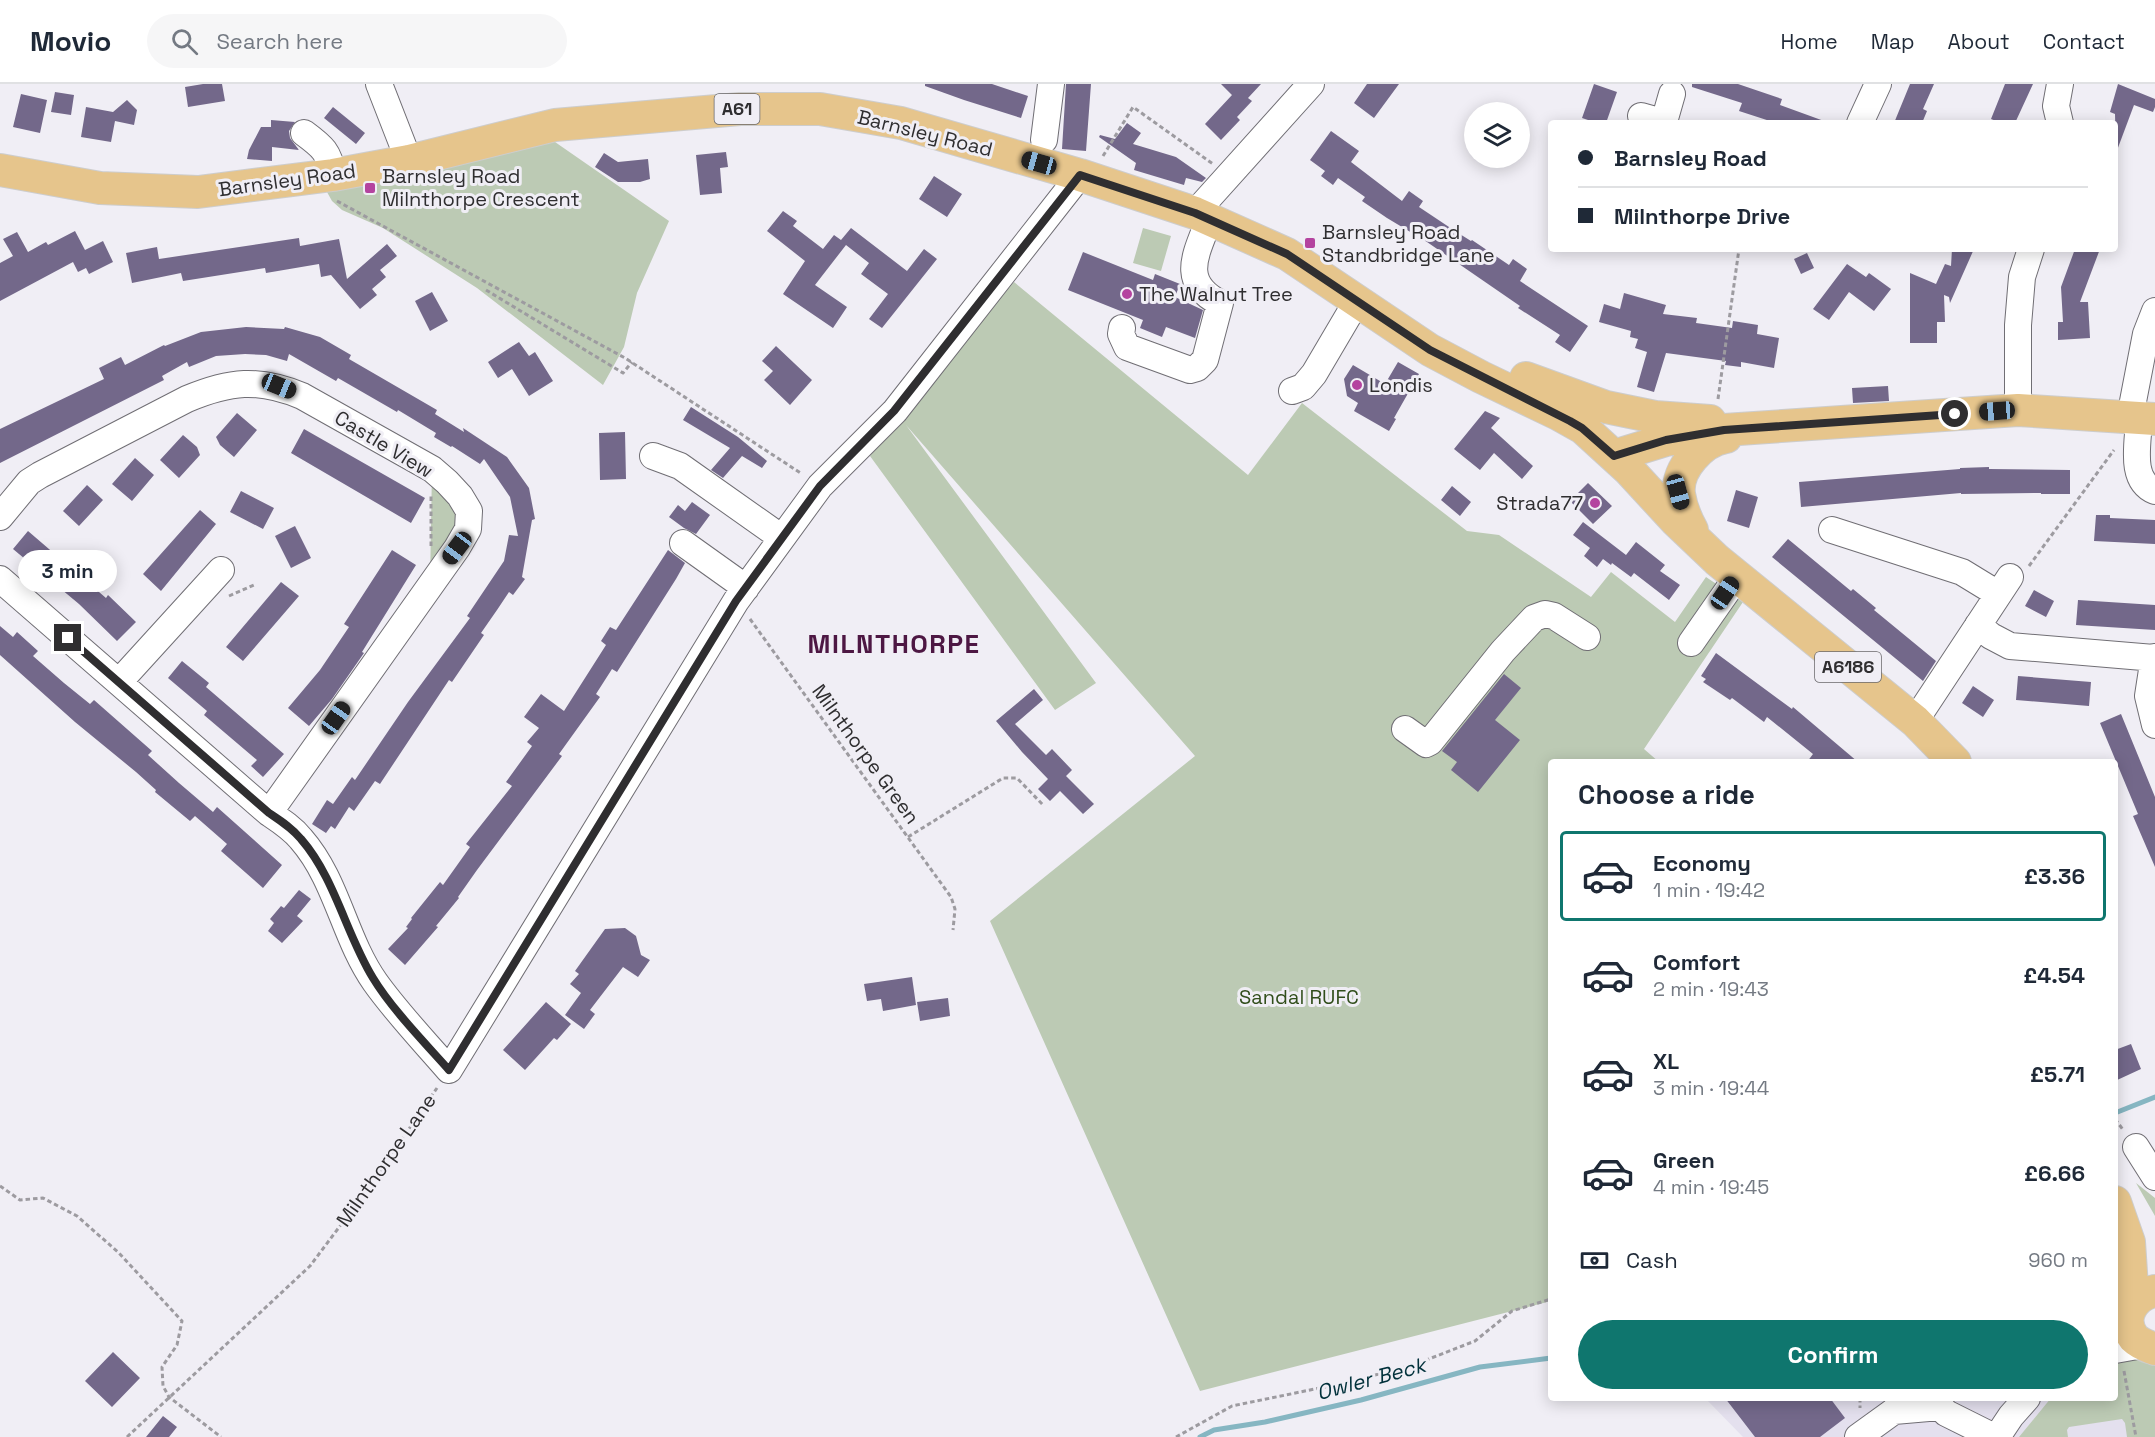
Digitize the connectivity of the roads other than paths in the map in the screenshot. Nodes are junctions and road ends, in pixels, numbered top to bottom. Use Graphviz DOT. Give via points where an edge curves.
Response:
graph roads {
  1 [pos="379,84"];
  2 [pos="1051,84"];
  3 [pos="1311,84"];
  4 [pos="1878,84"];
  5 [pos="2060,84"];
  6 [pos="1672,94"];
  7 [pos="1657,120"];
  8 [pos="1861,120"];
  9 [pos="2059,120"];
  10 [pos="304,133"];
  11 [pos="1044,140"];
  12 [pos="409,161"];
  13 [pos="0,170"];
  14 [pos="326,176"];
  15 [pos="1084,176"];
  16 [pos="1202,216"];
  17 [pos="2030,252"];
  18 [pos="1357,301"];
  19 [pos="2155,311"];
  20 [pos="1122,328"];
  21 [pos="1430,350"];
  22 [pos="1292,391"];
  23 [pos="2019,410"];
  24 [pos="2141,418"];
  25 [pos="1776,427"];
  26 [pos="653,456"];
  27 [pos="1614,456"];
  28 [pos="2155,491"];
  29 [pos="0,517"];
  30 [pos="1832,531"];
  31 [pos="782,538"];
  32 [pos="1697,541"];
  33 [pos="683,543"];
  34 [pos="221,570"];
  35 [pos="1737,577"];
  36 [pos="0,579"];
  37 [pos="741,594"];
  38 [pos="1978,626"];
  39 [pos="1587,637"];
  40 [pos="1691,643"];
  41 [pos="2155,657"];
  42 [pos="119,682"];
  43 [pos="1915,721"];
  44 [pos="2155,725"];
  45 [pos="1405,729"];
  46 [pos="1952,759"];
  47 [pos="269,813"];
  48 [pos="2136,1147"];
  49 [pos="2155,1177"];
  50 [pos="2118,1211"];
  51 [pos="2129,1242"];
  52 [pos="2155,1275"];
  53 [pos="2134,1306"];
  54 [pos="2140,1348"];
  55 [pos="2024,1401"];
  56 [pos="1936,1402"];
  57 [pos="1858,1437"];
  58 [pos="1996,1437"];
  1 -- 12 [label="street"];
  2 -- 11 [label="street"];
  3 -- 16 [label="street" via="1229,176"];
  4 -- 8 [label="street"];
  5 -- 9 [label="street" via="2056,106"];
  6 -- 7 [label="street"];
  10 -- 14 [label="street" via="330,156"];
  12 -- 14 [label="main road, Barnsley Road / A61"];
  12 -- 15 [label="main road, Barnsley Road / A61" via="555,125 740,109 820,109 901,123"];
  13 -- 14 [label="main road, Barnsley Road / A61" via="99,188 198,192"];
  15 -- 16 [label="main road, Barnsley Road / A61"];
  15 -- 31 [label="street" via="894,411 820,486"];
  16 -- 18 [label="main road, Barnsley Road / A61" via="1287,254"];
  16 -- 20 [label="street" via="1195,277 1205,295 1220,303 1205,360 1190,370 1127,347"];
  17 -- 23 [label="street" via="2022,277 2018,325"];
  18 -- 21 [label="main road, Barnsley Road / A61"];
  18 -- 22 [label="street" via="1314,374 1303,387"];
  19 -- 24 [label="street" via="2146,334"];
  21 -- 25 [label="main road, A61" via="1606,407 1655,417"];
  21 -- 27 [label="main road, Barnsley Road / A61" via="1558,414 1582,428"];
  23 -- 24 [label="main road, A61"];
  23 -- 25 [label="main road, A61"];
  24 -- 28 [label="street" via="2137,468 2148,489"];
  25 -- 27 [label="main road, A61" via="1724,430 1666,440"];
  25 -- 32 [label="main road, A61" via="1716,439 1693,456 1678,492"];
  26 -- 31 [label="street" via="680,466"];
  27 -- 32 [label="main road, A6186"];
  29 -- 47 [label="street, Castle View" via="40,475 187,399 233,384 279,386 302,396 432,469 460,496 468,512 468,529 457,548"];
  30 -- 38 [label="street" via="2004,586"];
  31 -- 37 [label="street"];
  32 -- 35 [label="main road, A6186"];
  33 -- 37 [label="street"];
  34 -- 42 [label="street"];
  35 -- 40 [label="street"];
  35 -- 43 [label="main road, A6186"];
  36 -- 42 [label="street"];
  37 -- 47 [label="street" via="449,1070 375,981 358,953 319,864 302,839"];
  38 -- 41 [label="street" via="2010,646"];
  38 -- 43 [label="street"];
  39 -- 45 [label="street" via="1554,616 1533,618 1430,742 1426,744"];
  41 -- 44 [label="street" via="2148,696"];
  42 -- 47 [label="street"];
  43 -- 46 [label="main road, A6186"];
  48 -- 49 [label="street"];
  50 -- 51 [label="main road"];
  51 -- 52 [label="main road"];
  51 -- 53 [label="main road"];
  53 -- 54 [label="main road" via="2128,1326"];
  55 -- 58 [label="street"];
  56 -- 57 [label="street" via="1894,1411"];
  56 -- 58 [label="street" via="1946,1413"];
}
